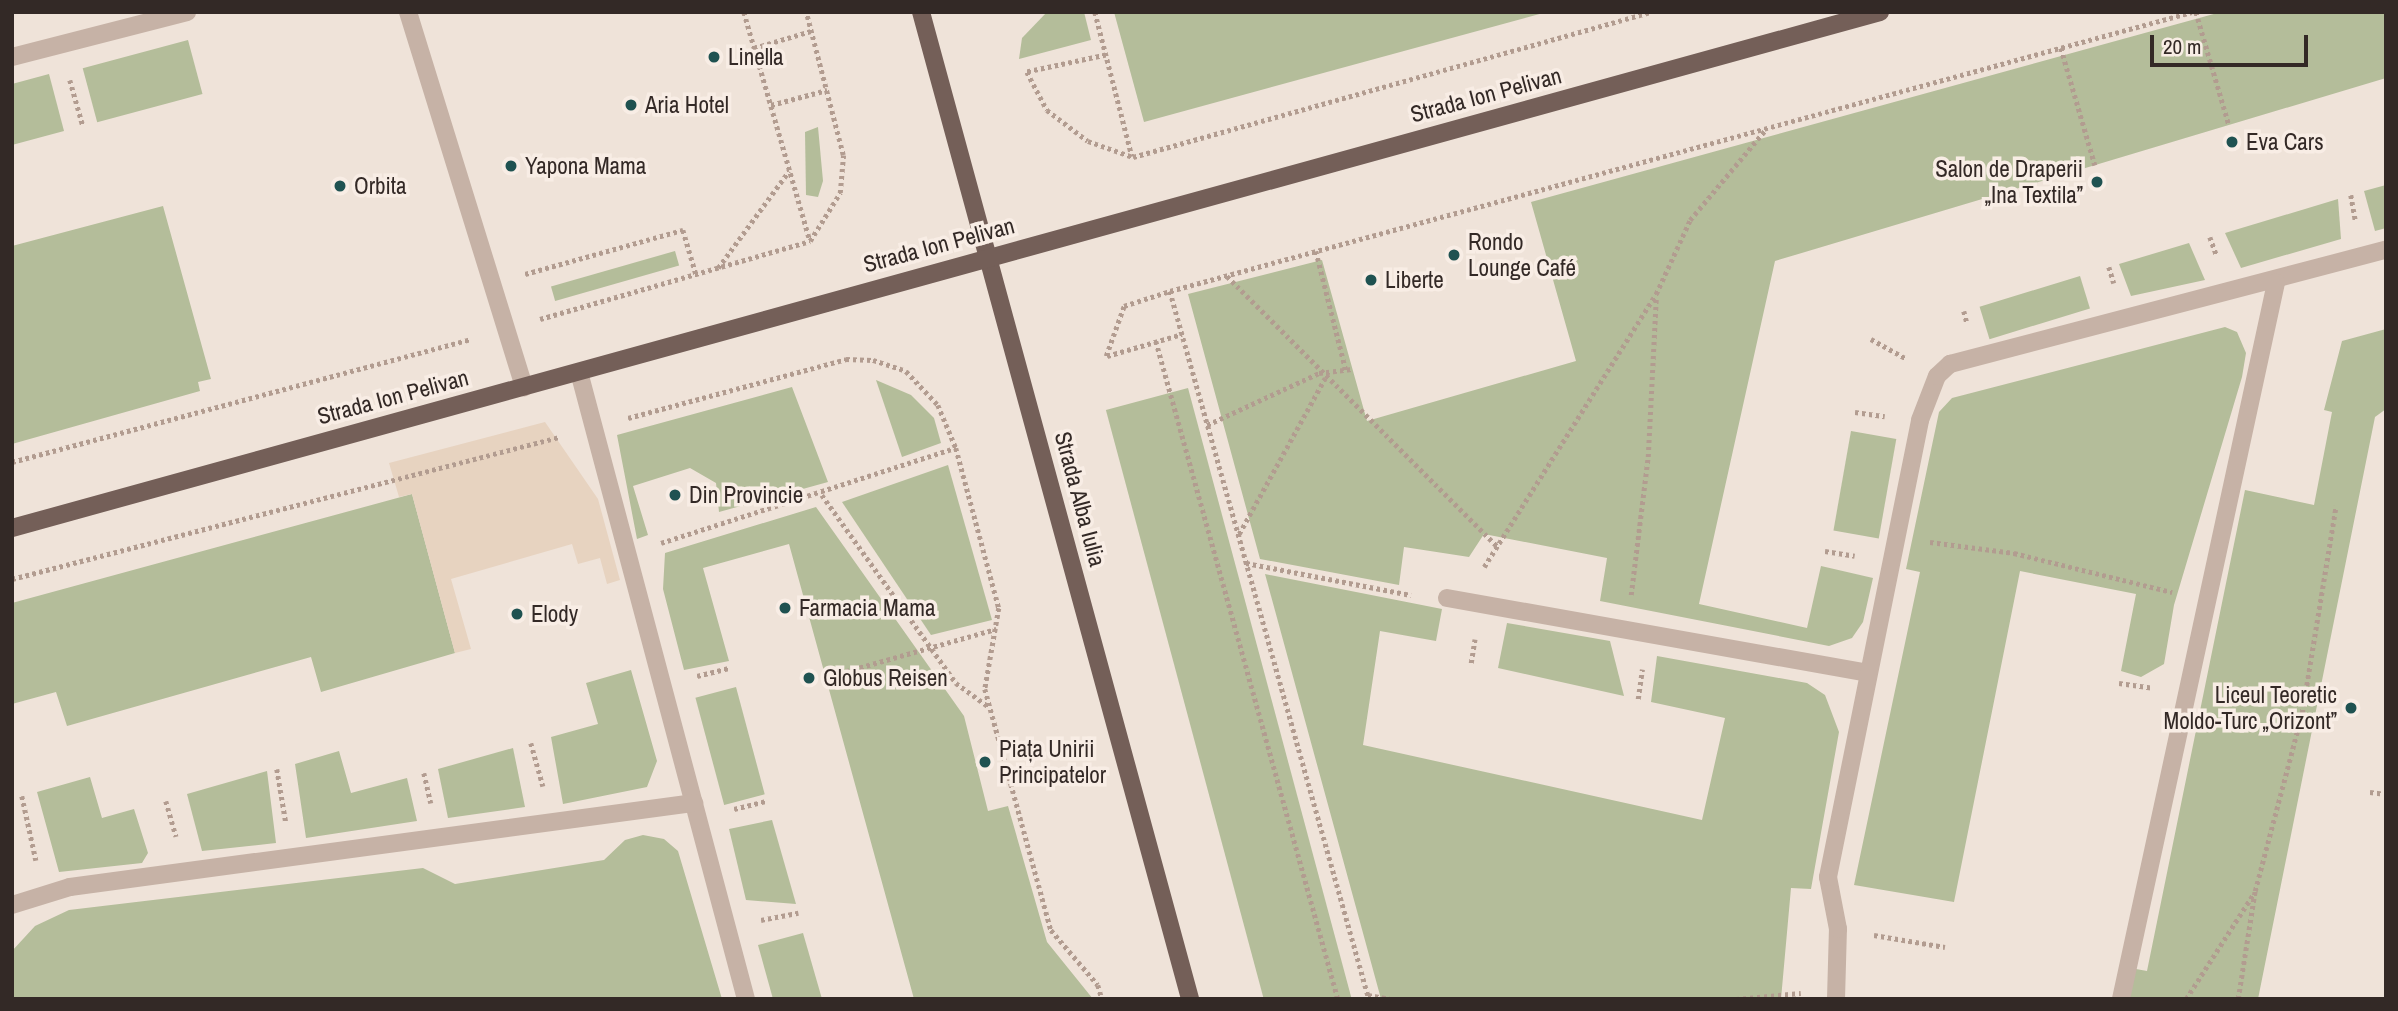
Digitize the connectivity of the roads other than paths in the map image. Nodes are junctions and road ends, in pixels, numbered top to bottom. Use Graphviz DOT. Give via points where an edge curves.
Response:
graph roads {
  1 [pos="187,12"];
  2 [pos="408,12"];
  3 [pos="921,12"];
  4 [pos="1880,12"];
  5 [pos="12,57"];
  6 [pos="2386,250"];
  7 [pos="988,257"];
  8 [pos="2276,283"];
  9 [pos="579,372"];
  10 [pos="524,387"];
  11 [pos="12,528"];
  12 [pos="1455,599"];
  13 [pos="1866,673"];
  14 [pos="694,803"];
  15 [pos="12,905"];
  16 [pos="1837,995"];
  17 [pos="746,999"];
  18 [pos="1190,999"];
  19 [pos="2121,999"];
  1 -- 5 [label="lane"];
  2 -- 10 [label="lane"];
  3 -- 7 [label="main road, Strada Alba Iulia"];
  4 -- 7 [label="main road, Strada Ion Pelivan"];
  6 -- 8 [label="lane"];
  7 -- 9 [label="main road, Strada Ion Pelivan"];
  7 -- 18 [label="main road, Strada Alba Iulia"];
  8 -- 13 [label="lane" via="1950,364 1924,399"];
  8 -- 19 [label="lane"];
  9 -- 10 [label="main road, Strada Ion Pelivan"];
  9 -- 14 [label="lane"];
  10 -- 11 [label="main road, Strada Ion Pelivan"];
  12 -- 13 [label="lane"];
  13 -- 16 [label="lane" via="1828,877 1838,929"];
  14 -- 15 [label="lane" via="44,895"];
  14 -- 17 [label="lane"];
}
